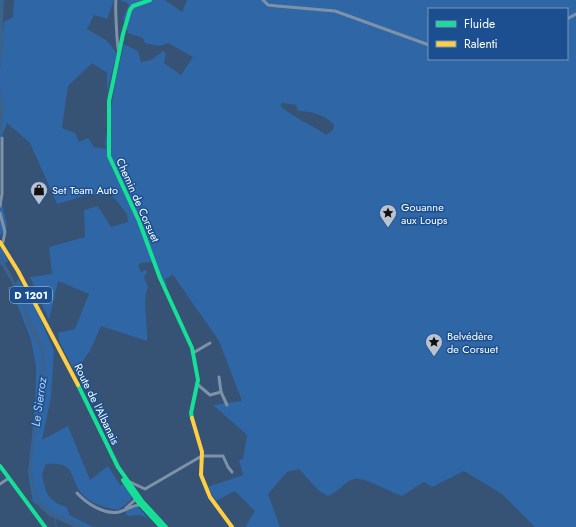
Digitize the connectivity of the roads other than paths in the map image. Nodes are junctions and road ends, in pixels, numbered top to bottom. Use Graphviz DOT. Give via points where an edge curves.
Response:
graph roads {
  1 [pos="116,0"];
  2 [pos="150,0"];
  3 [pos="263,0"];
  4 [pos="428,45"];
  5 [pos="119,53"];
  6 [pos="2,138"];
  7 [pos="0,206"];
  8 [pos="0,213"];
  9 [pos="1,240"];
  10 [pos="210,343"];
  11 [pos="193,353"];
  12 [pos="219,377"];
  13 [pos="197,384"];
  14 [pos="221,392"];
  15 [pos="227,405"];
  16 [pos="201,457"];
  17 [pos="0,466"];
  18 [pos="118,467"];
  19 [pos="232,472"];
  20 [pos="9,478"];
  21 [pos="127,481"];
  22 [pos="0,484"];
  23 [pos="77,493"];
  24 [pos="136,499"];
  25 [pos="142,506"];
  26 [pos="125,510"];
  27 [pos="152,513"];
  28 [pos="45,527"];
  29 [pos="161,527"];
  30 [pos="166,527"];
  31 [pos="232,527"];
  1 -- 5 [label="street" via="116,47"];
  2 -- 5 [label="street, Chemin de Corsuet" via="138,3 130,10"];
  3 -- 4 [label="street" via="268,5 335,10"];
  5 -- 11 [label="street, Chemin de Corsuet" via="109,101 109,156"];
  6 -- 7 [label="street"];
  8 -- 9 [label="street" via="5,232"];
  9 -- 18 [label="street, Route de l'Albanais / D 1201" via="52,330"];
  10 -- 11 [label="street"];
  11 -- 13 [label="street, Chemin de Corsuet"];
  12 -- 14 [label="street"];
  13 -- 14 [label="street" via="210,395"];
  13 -- 16 [label="street, Chemin de Corsuet" via="191,413"];
  14 -- 15 [label="street"];
  16 -- 19 [label="street" via="223,456"];
  16 -- 21 [label="street" via="145,489"];
  16 -- 31 [label="street, Chemin de Corsuet" via="201,475 210,497"];
  17 -- 20 [label="street"];
  18 -- 21 [label="street, Route de l'Albanais"];
  18 -- 24 [label="street, Route de l'Albanais"];
  20 -- 22 [label="street"];
  20 -- 28 [label="street"];
  21 -- 27 [label="street, Route de l'Albanais"];
  23 -- 26 [label="street" via="91,504 107,511"];
  24 -- 25 [label="street, Route de l'Albanais"];
  24 -- 26 [label="street"];
  24 -- 27 [label="street" via="138,498"];
  25 -- 26 [label="street" via="134,505"];
  25 -- 29 [label="street, Route de l'Albanais"];
  27 -- 30 [label="street, Route de l'Albanais"];
}
